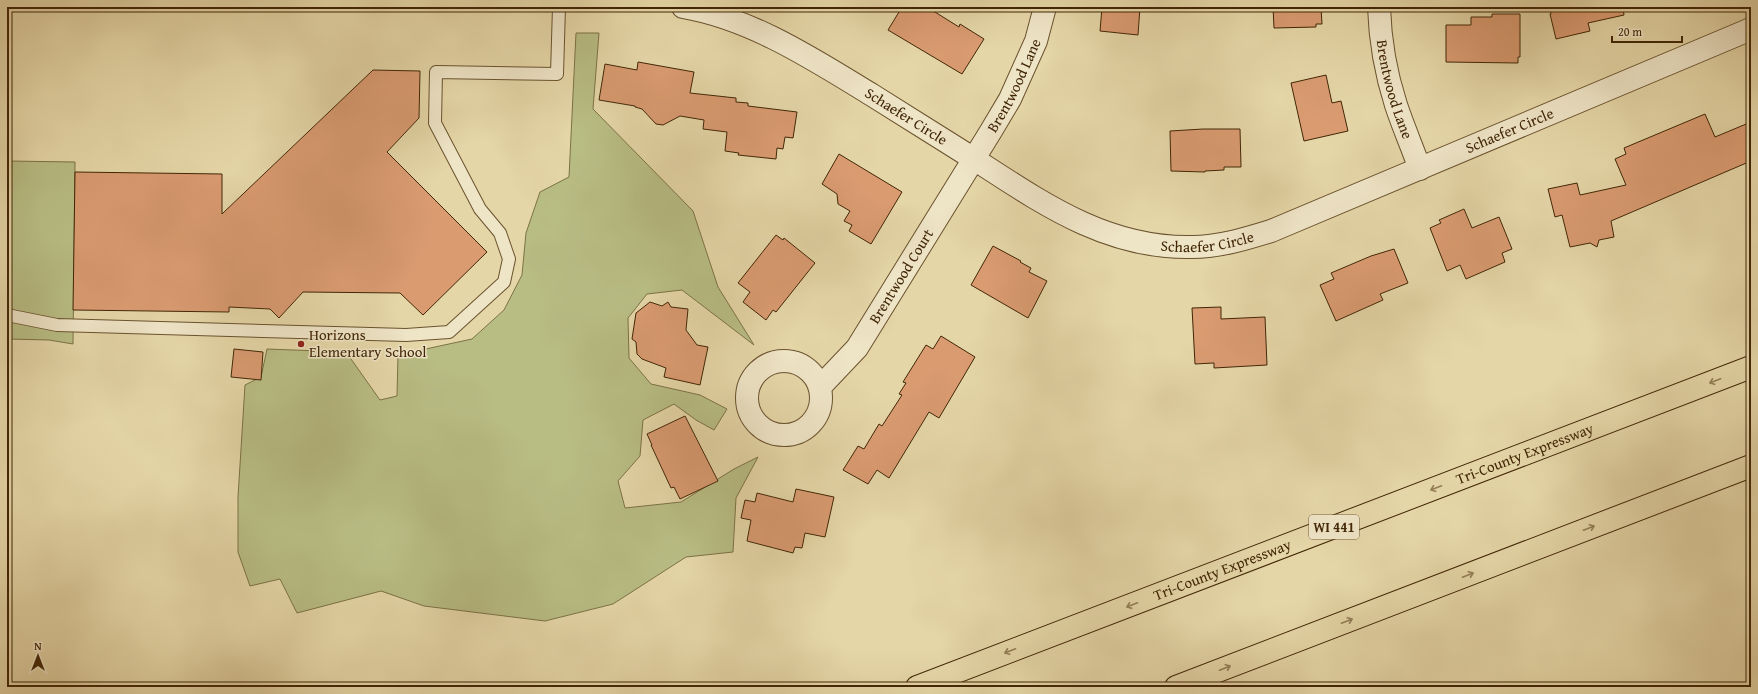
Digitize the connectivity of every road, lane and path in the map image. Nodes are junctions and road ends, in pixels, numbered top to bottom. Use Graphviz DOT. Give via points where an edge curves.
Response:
graph roads {
  1 [pos="559,7"];
  2 [pos="683,7"];
  3 [pos="1045,7"];
  4 [pos="1379,7"];
  5 [pos="723,12"];
  6 [pos="1751,29"];
  7 [pos="974,159"];
  8 [pos="1420,169"];
  9 [pos="7,315"];
  10 [pos="1751,368"];
  11 [pos="820,387"];
  12 [pos="1751,466"];
  13 [pos="917,687"];
  14 [pos="1176,687"];
  1 -- 9 [label="lane" via="556,74 436,72 435,122 480,209 500,233 509,259 504,282 449,332 406,335 57,325"];
  2 -- 5 [label="street, Schaefer Circle"];
  3 -- 7 [label="street, Brentwood Lane" via="1036,41 1010,99"];
  4 -- 8 [label="street, Brentwood Lane" via="1380,27 1394,97"];
  5 -- 7 [label="street, Schaefer Circle" via="816,60"];
  6 -- 8 [label="street, Schaefer Circle"];
  7 -- 8 [label="street, Schaefer Circle" via="1025,194 1108,235 1163,246 1191,247 1219,245 1271,231"];
  7 -- 11 [label="street, Brentwood Court" via="857,348"];
  10 -- 13 [label="highway, Tri-County Expressway / WI 441, one-way"];
  14 -- 12 [label="highway, one-way"];
}
